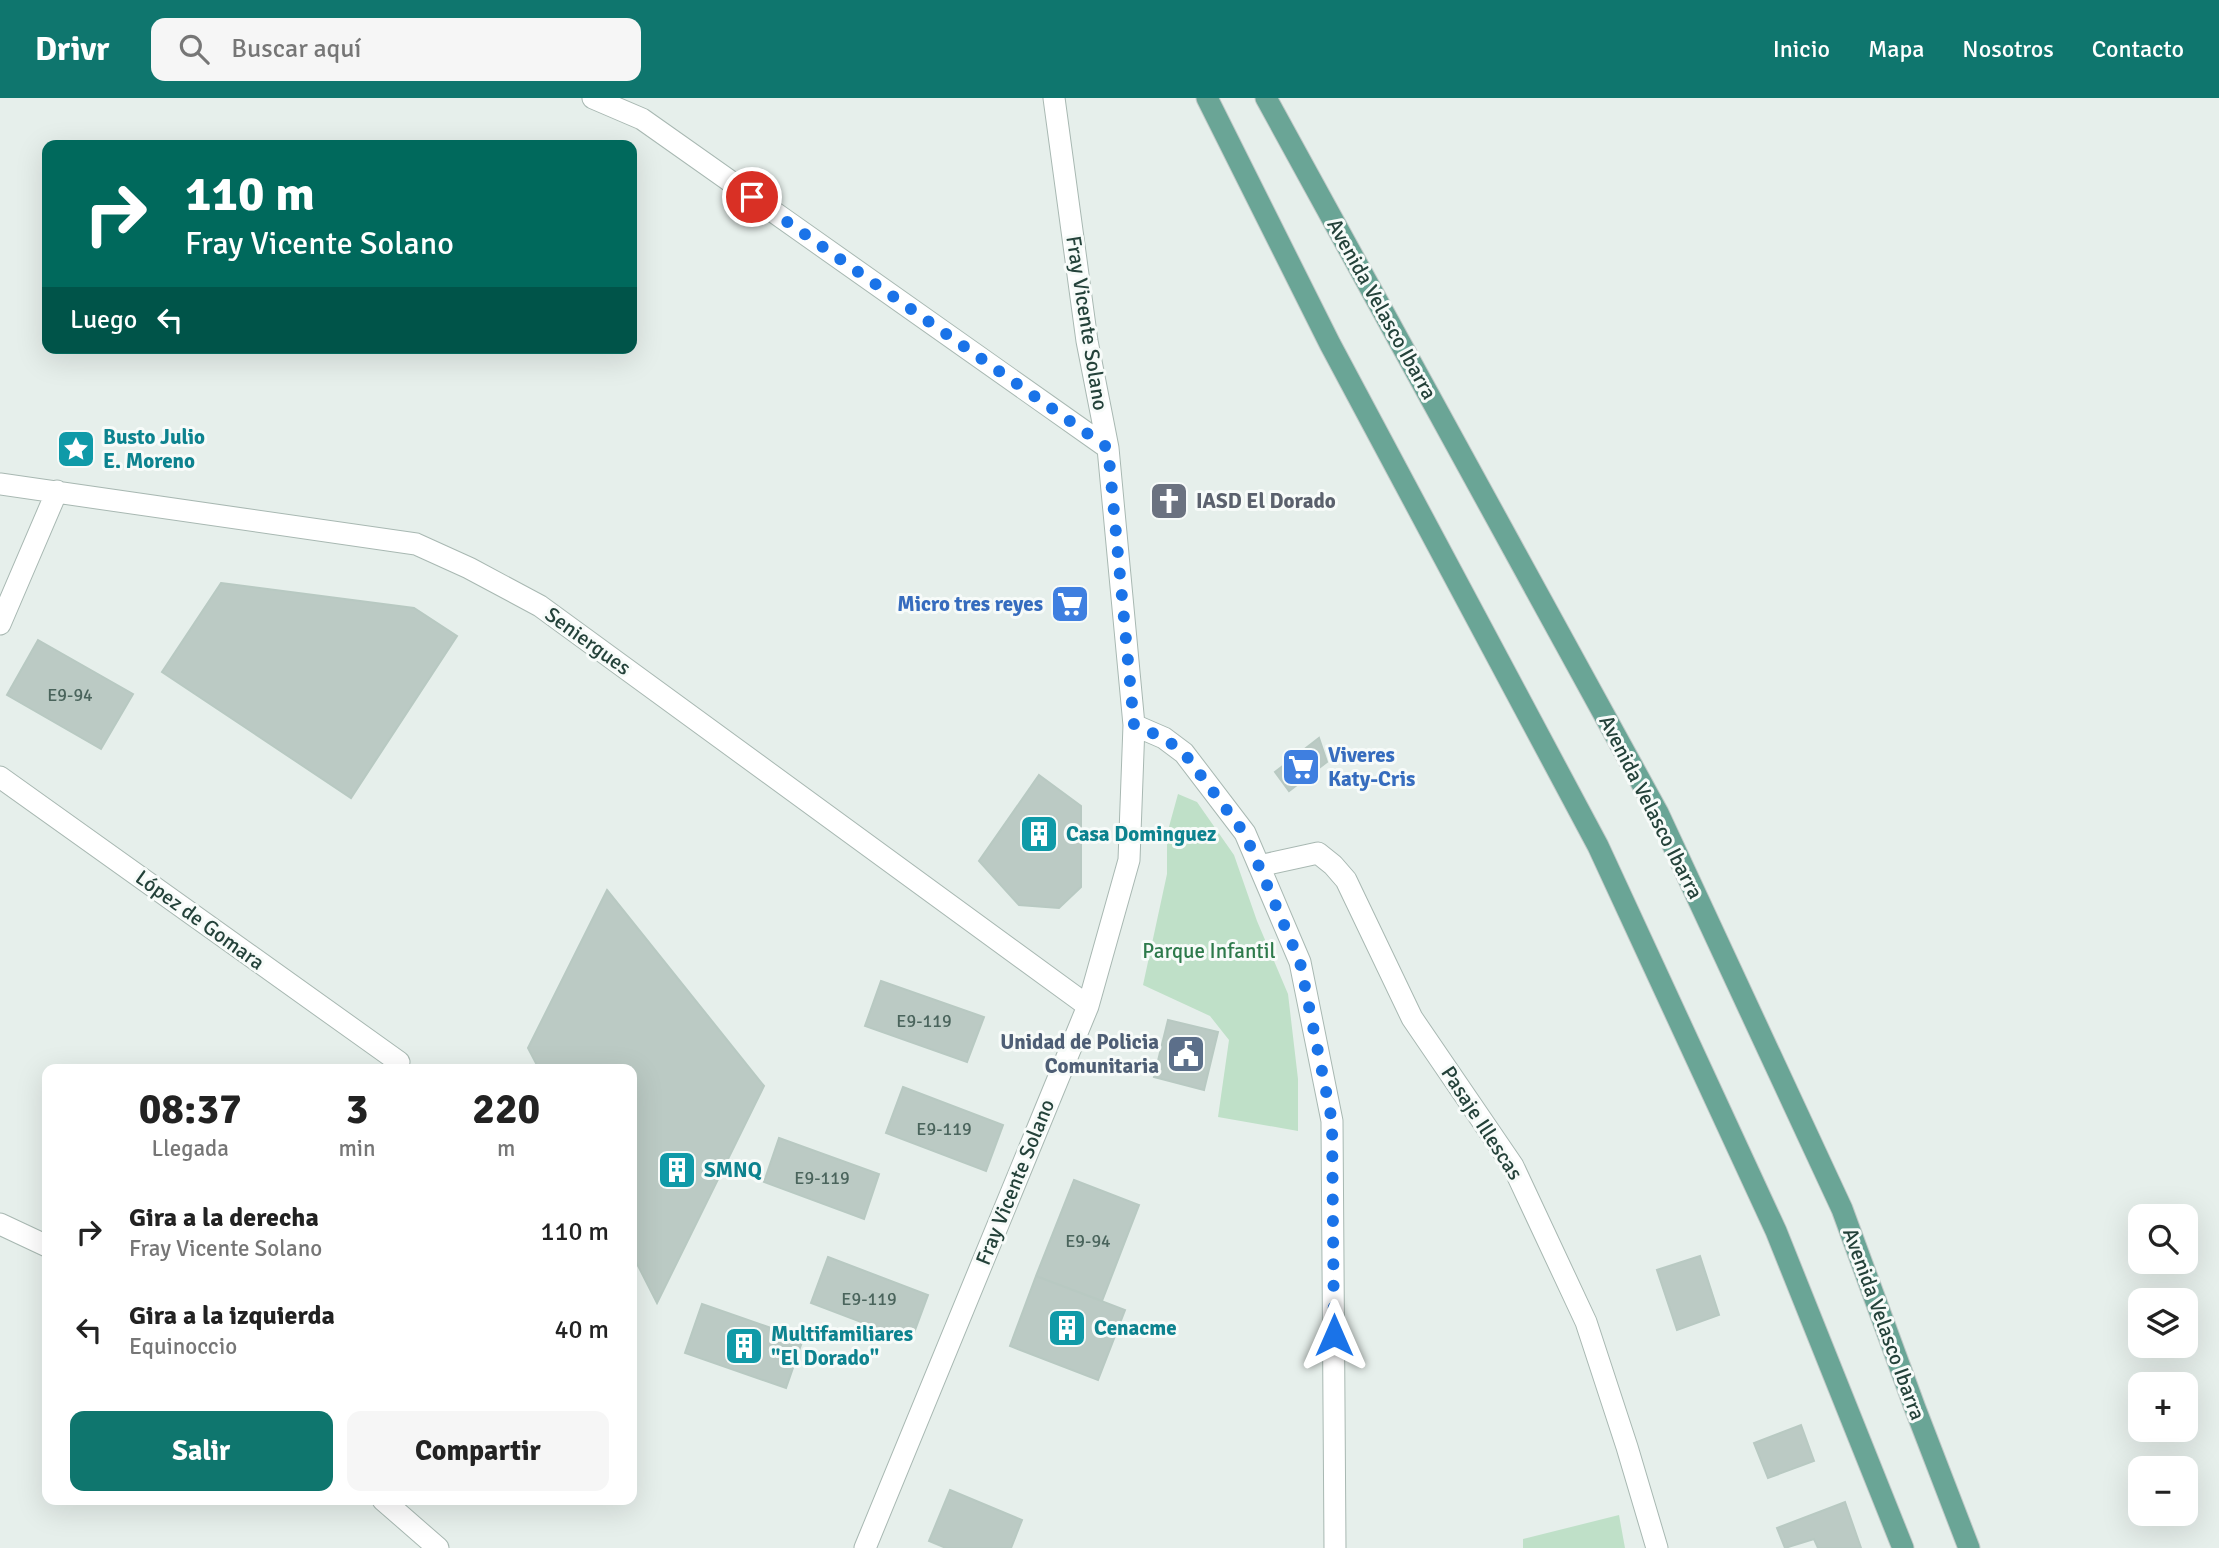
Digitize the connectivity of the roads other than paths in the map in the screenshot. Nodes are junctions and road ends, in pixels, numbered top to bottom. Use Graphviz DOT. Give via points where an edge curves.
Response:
graph roads {
  1 [pos="593,98"];
  2 [pos="1054,98"];
  3 [pos="1207,98"];
  4 [pos="1266,98"];
  5 [pos="1108,448"];
  6 [pos="0,484"];
  7 [pos="57,491"];
  8 [pos="0,624"];
  9 [pos="1134,725"];
  10 [pos="0,777"];
  11 [pos="1259,866"];
  12 [pos="1088,1006"];
  13 [pos="399,1062"];
  14 [pos="0,1224"];
  15 [pos="42,1244"];
  16 [pos="389,1505"];
  17 [pos="438,1548"];
  18 [pos="864,1548"];
  19 [pos="1335,1548"];
  20 [pos="1657,1548"];
  21 [pos="1903,1548"];
  22 [pos="1969,1548"];
  1 -- 5 [label="street" via="642,119"];
  2 -- 5 [label="street, Fray Vicente Solano" via="1087,341"];
  3 -- 21 [label="main road" via="1330,344 1598,846 1776,1231"];
  4 -- 22 [label="main road, Avenida Velasco Ibarra" via="1658,813 1842,1209"];
  5 -- 9 [label="street, Fray Vicente Solano"];
  6 -- 7 [label="street, Seniergues"];
  7 -- 8 [label="street"];
  7 -- 12 [label="street, Seniergues" via="416,544 468,568 540,606"];
  9 -- 11 [label="street" via="1184,753 1245,834"];
  9 -- 12 [label="street, Fray Vicente Solano" via="1129,860"];
  10 -- 13 [label="street, López de Gomara"];
  11 -- 19 [label="street" via="1300,962 1332,1121"];
  11 -- 20 [label="street, Pasaje Illescas" via="1318,853 1346,880 1412,1018 1513,1166 1586,1322"];
  12 -- 18 [label="street, Fray Vicente Solano"];
  14 -- 15 [label="street"];
  16 -- 17 [label="street"];
}
